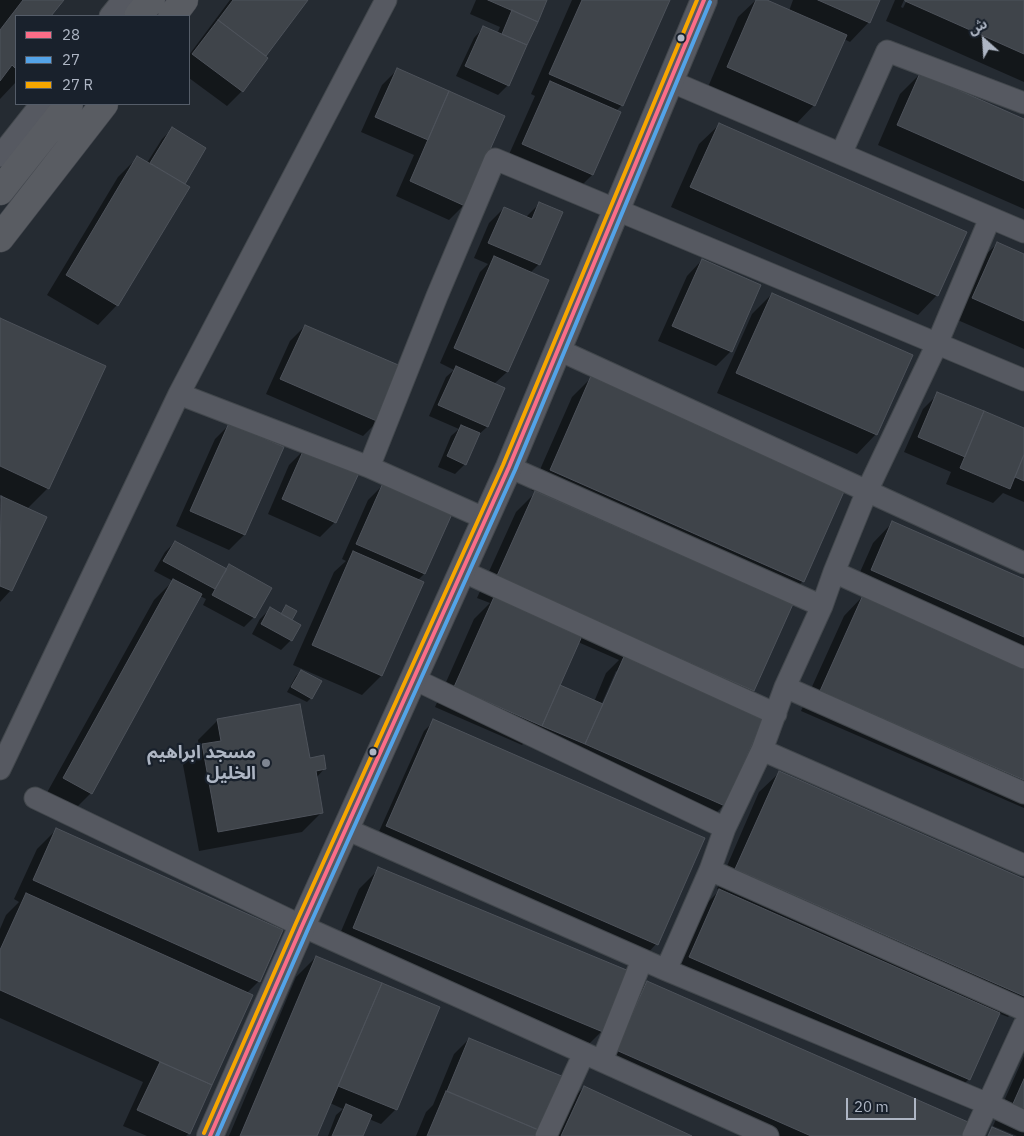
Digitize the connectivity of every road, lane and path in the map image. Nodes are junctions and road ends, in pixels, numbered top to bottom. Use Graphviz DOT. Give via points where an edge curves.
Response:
graph roads {
  1 [pos="123,0"];
  2 [pos="150,0"];
  3 [pos="184,0"];
  4 [pos="386,0"];
  5 [pos="704,0"];
  6 [pos="111,15"];
  7 [pos="139,15"];
  8 [pos="173,15"];
  9 [pos="670,81"];
  10 [pos="1024,103"];
  11 [pos="40,105"];
  12 [pos="68,105"];
  13 [pos="103,105"];
  14 [pos="841,154"];
  15 [pos="0,156"];
  16 [pos="0,192"];
  17 [pos="617,210"];
  18 [pos="990,218"];
  19 [pos="1024,232"];
  20 [pos="0,238"];
  21 [pos="937,344"];
  22 [pos="559,350"];
  23 [pos="1024,380"];
  24 [pos="179,394"];
  25 [pos="369,467"];
  26 [pos="509,468"];
  27 [pos="867,491"];
  28 [pos="486,519"];
  29 [pos="1024,563"];
  30 [pos="462,571"];
  31 [pos="834,572"];
  32 [pos="822,606"];
  33 [pos="1024,658"];
  34 [pos="414,679"];
  35 [pos="785,687"];
  36 [pos="776,714"];
  37 [pos="762,750"];
  38 [pos="0,770"];
  39 [pos="1024,794"];
  40 [pos="35,798"];
  41 [pos="725,828"];
  42 [pos="346,829"];
  43 [pos="1024,865"];
  44 [pos="710,870"];
  45 [pos="302,926"];
  46 [pos="642,960"];
  47 [pos="666,970"];
  48 [pos="1024,1010"];
  49 [pos="1024,1025"];
  50 [pos="593,1057"];
  51 [pos="988,1104"];
  52 [pos="1024,1121"];
  53 [pos="210,1136"];
  54 [pos="546,1136"];
  55 [pos="768,1136"];
  56 [pos="973,1136"];
  1 -- 6 [label="street"];
  2 -- 7 [label="highway"];
  3 -- 8 [label="highway"];
  4 -- 24 [label="street"];
  5 -- 9 [label="street"];
  9 -- 14 [label="street"];
  9 -- 17 [label="street"];
  10 -- 14 [label="street" via="888,51"];
  11 -- 15 [label="street"];
  12 -- 16 [label="highway"];
  13 -- 20 [label="highway"];
  14 -- 18 [label="street"];
  17 -- 21 [label="street"];
  17 -- 22 [label="street"];
  17 -- 25 [label="street" via="495,159"];
  18 -- 19 [label="street"];
  18 -- 21 [label="street"];
  21 -- 23 [label="street"];
  21 -- 27 [label="street"];
  22 -- 26 [label="street"];
  22 -- 27 [label="street"];
  24 -- 25 [label="street"];
  24 -- 38 [label="street"];
  25 -- 28 [label="street"];
  26 -- 28 [label="street"];
  26 -- 32 [label="street"];
  27 -- 29 [label="street"];
  27 -- 31 [label="street"];
  28 -- 30 [label="street"];
  30 -- 34 [label="street"];
  30 -- 36 [label="street"];
  31 -- 32 [label="street"];
  31 -- 33 [label="street"];
  32 -- 35 [label="street"];
  34 -- 41 [label="street"];
  34 -- 42 [label="street"];
  35 -- 36 [label="street"];
  35 -- 39 [label="street"];
  36 -- 37 [label="street"];
  37 -- 41 [label="street"];
  37 -- 43 [label="street"];
  40 -- 45 [label="street"];
  41 -- 44 [label="street"];
  42 -- 45 [label="street"];
  42 -- 46 [label="street"];
  44 -- 47 [label="street"];
  44 -- 48 [label="street"];
  45 -- 50 [label="street"];
  45 -- 53 [label="street"];
  46 -- 47 [label="street"];
  46 -- 50 [label="street"];
  47 -- 51 [label="street"];
  49 -- 51 [label="street"];
  50 -- 54 [label="street"];
  50 -- 55 [label="street"];
  51 -- 52 [label="street"];
  51 -- 56 [label="street"];
}
